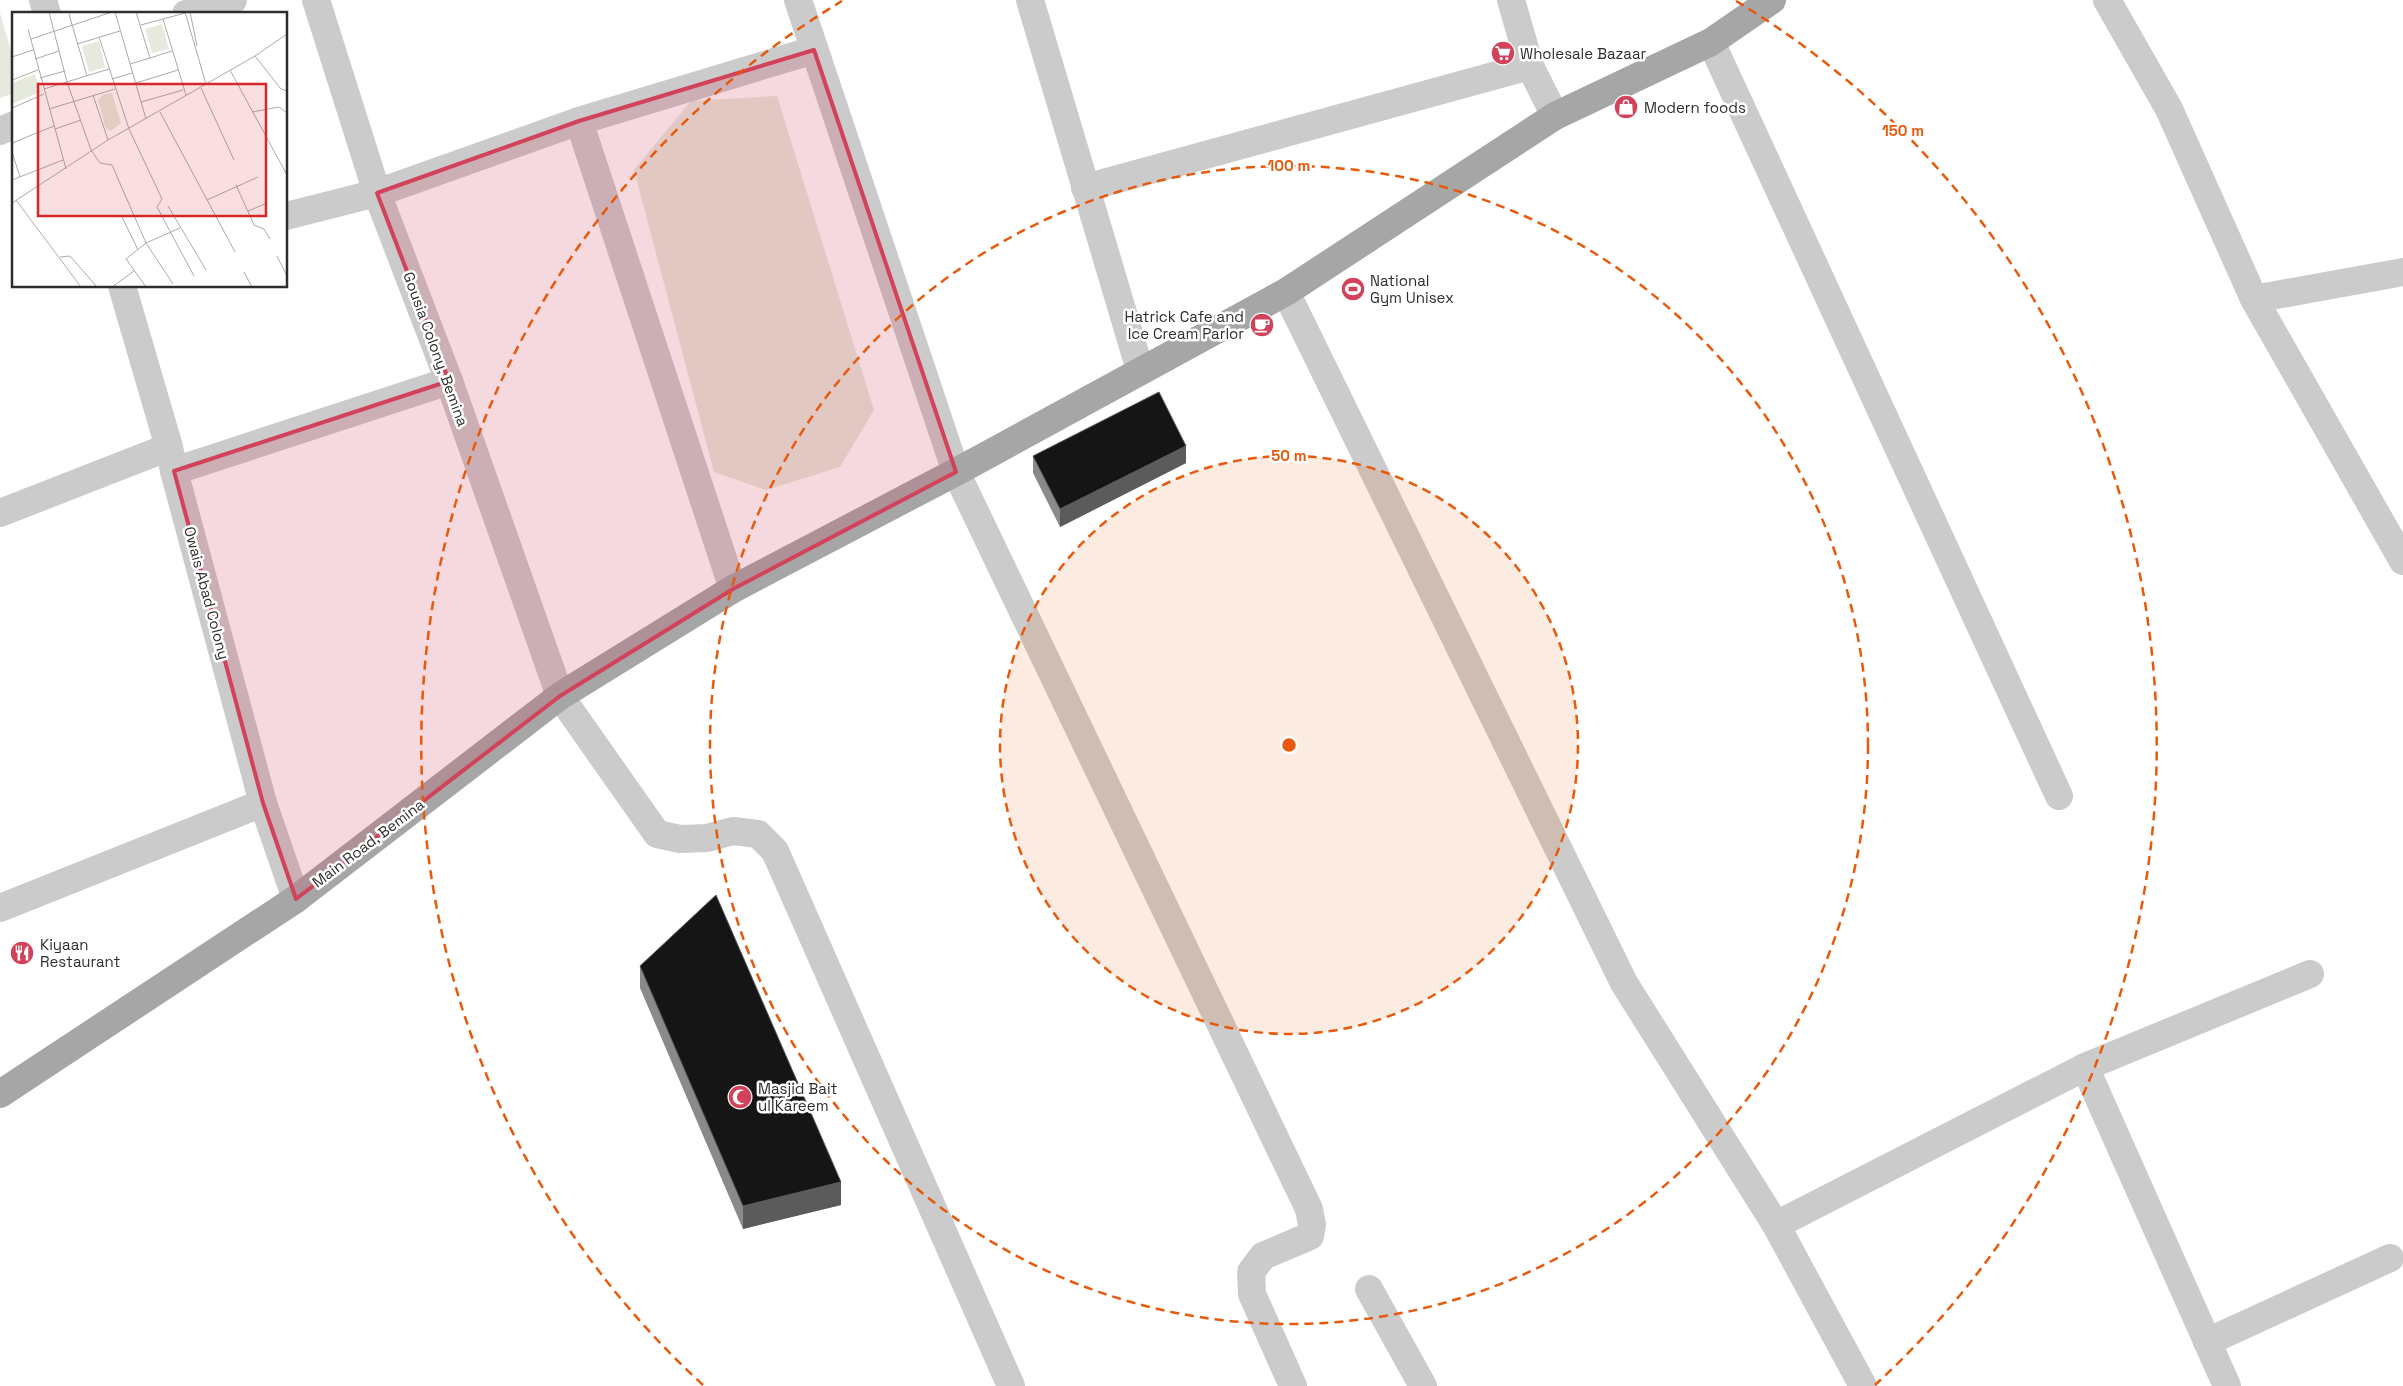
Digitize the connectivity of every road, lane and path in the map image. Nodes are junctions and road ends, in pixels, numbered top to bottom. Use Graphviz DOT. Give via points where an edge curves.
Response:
graph roads {
  1 [pos="233,0"];
  2 [pos="316,0"];
  3 [pos="798,0"];
  4 [pos="1030,0"];
  5 [pos="1511,0"];
  6 [pos="2107,0"];
  7 [pos="1767,2"];
  8 [pos="193,12"];
  9 [pos="1712,42"];
  10 [pos="814,50"];
  11 [pos="1530,66"];
  12 [pos="1556,116"];
  13 [pos="579,121"];
  14 [pos="12,126"];
  15 [pos="0,131"];
  16 [pos="1086,188"];
  17 [pos="377,193"];
  18 [pos="288,215"];
  19 [pos="2403,272"];
  20 [pos="123,288"];
  21 [pos="1286,292"];
  22 [pos="2254,299"];
  23 [pos="1140,370"];
  24 [pos="449,381"];
  25 [pos="172,459"];
  26 [pos="956,472"];
  27 [pos="0,513"];
  28 [pos="2403,561"];
  29 [pos="733,589"];
  30 [pos="560,696"];
  31 [pos="2059,796"];
  32 [pos="263,803"];
  33 [pos="296,899"];
  34 [pos="0,908"];
  35 [pos="2310,974"];
  36 [pos="2085,1068"];
  37 [pos="0,1094"];
  38 [pos="1776,1225"];
  39 [pos="2390,1258"];
  40 [pos="1369,1289"];
  41 [pos="2207,1342"];
  42 [pos="1012,1386"];
  43 [pos="1293,1386"];
  44 [pos="1423,1386"];
  45 [pos="1863,1386"];
  46 [pos="2227,1386"];
  1 -- 8 [label="street"];
  2 -- 17 [label="street, Gousia Colony, Bemina"];
  3 -- 10 [label="street"];
  4 -- 16 [label="street"];
  5 -- 11 [label="street"];
  6 -- 22 [label="street" via="2169,108"];
  7 -- 9 [label="main road, Main Road, Bemina"];
  9 -- 12 [label="main road, Main Road, Bemina"];
  9 -- 31 [label="street"];
  10 -- 13 [label="street"];
  10 -- 26 [label="street"];
  11 -- 12 [label="street"];
  11 -- 16 [label="street"];
  12 -- 21 [label="main road, Main Road, Bemina"];
  13 -- 17 [label="street"];
  13 -- 29 [label="street"];
  14 -- 15 [label="street"];
  16 -- 23 [label="street"];
  17 -- 18 [label="street"];
  17 -- 24 [label="street, Gousia Colony, Bemina"];
  19 -- 22 [label="street"];
  20 -- 25 [label="street, Owais Abad Colony"];
  21 -- 23 [label="main road, Main Road, Bemina"];
  21 -- 38 [label="street" via="1624,983"];
  22 -- 28 [label="street"];
  23 -- 26 [label="main road, Main Road, Bemina"];
  24 -- 25 [label="street"];
  24 -- 30 [label="street, Gousia Colony, Bemina"];
  25 -- 27 [label="street"];
  25 -- 32 [label="street, Owais Abad Colony"];
  26 -- 29 [label="main road, Main Road, Bemina"];
  26 -- 43 [label="street" via="1309,1209 1310,1236 1263,1256 1250,1272 1252,1294"];
  29 -- 30 [label="main road, Main Road, Bemina"];
  30 -- 33 [label="main road, Main Road, Bemina"];
  30 -- 42 [label="street, Gousia Colony, Bemina" via="657,834 680,839 707,838 734,831 758,834 775,850"];
  32 -- 33 [label="street, Owais Abad Colony"];
  32 -- 34 [label="street"];
  33 -- 37 [label="main road, Main Road, Bemina"];
  35 -- 36 [label="street"];
  36 -- 38 [label="street"];
  36 -- 41 [label="street"];
  38 -- 45 [label="street"];
  39 -- 41 [label="street"];
  40 -- 44 [label="street"];
  41 -- 46 [label="street"];
}
